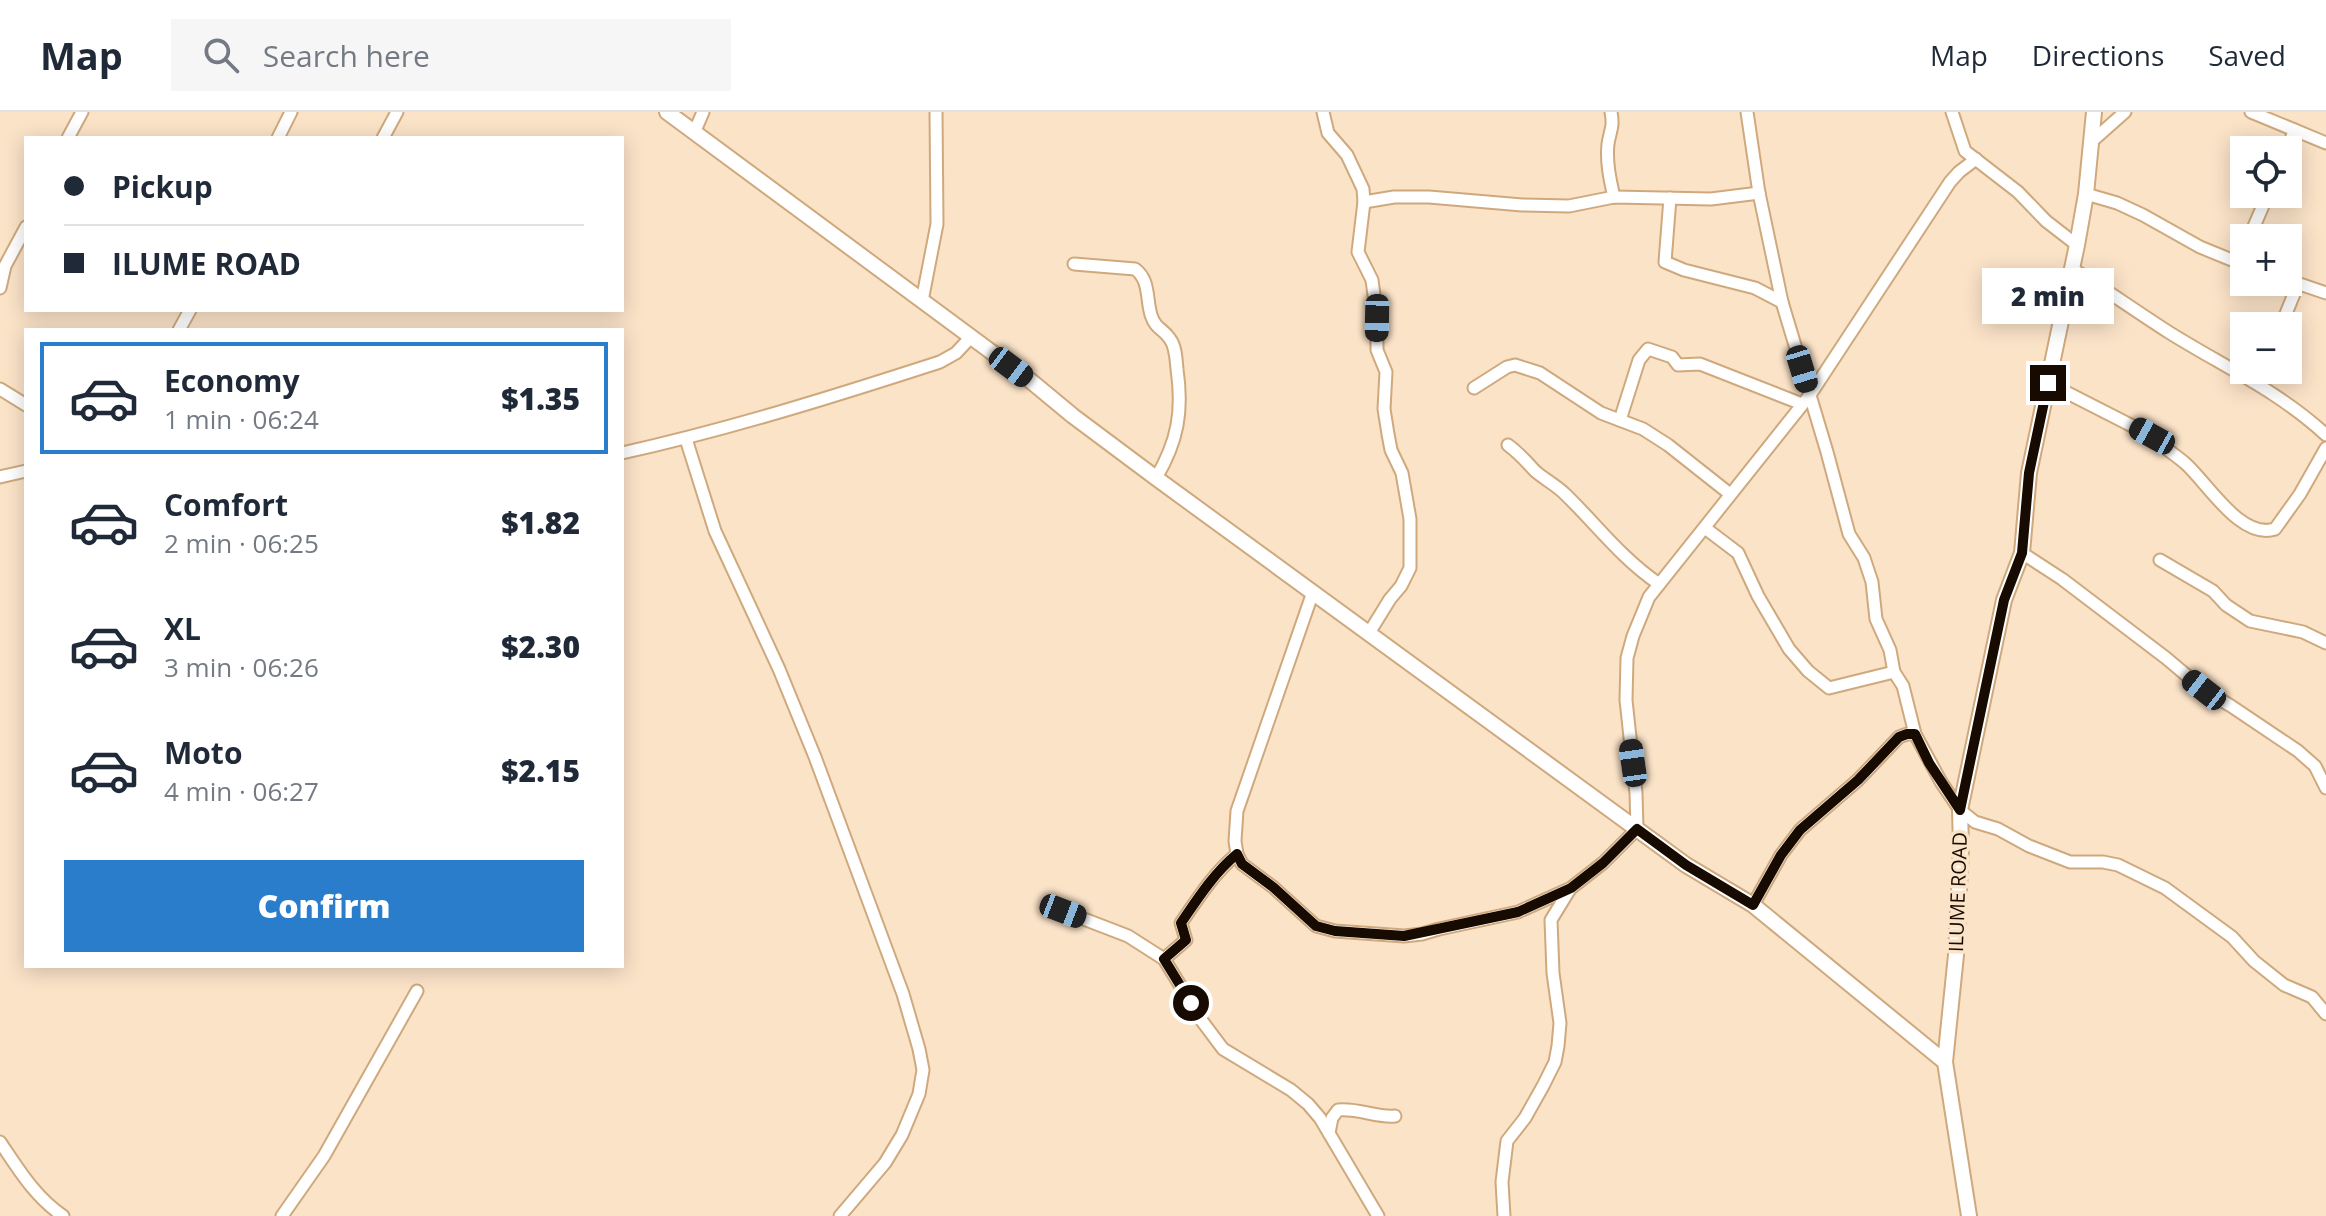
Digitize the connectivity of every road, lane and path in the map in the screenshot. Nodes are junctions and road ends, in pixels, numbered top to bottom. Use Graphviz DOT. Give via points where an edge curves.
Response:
graph roads {
  1 [pos="82,112"];
  2 [pos="291,112"];
  3 [pos="397,112"];
  4 [pos="667,112"];
  5 [pos="703,112"];
  6 [pos="936,112"];
  7 [pos="1323,112"];
  8 [pos="1611,112"];
  9 [pos="1747,112"];
  10 [pos="1952,112"];
  11 [pos="2094,112"];
  12 [pos="2125,112"];
  13 [pos="2251,112"];
  14 [pos="2295,130"];
  15 [pos="694,133"];
  16 [pos="69,136"];
  17 [pos="279,136"];
  18 [pos="384,136"];
  19 [pos="2292,136"];
  20 [pos="2090,143"];
  21 [pos="2326,143"];
  22 [pos="1976,159"];
  23 [pos="1759,193"];
  24 [pos="2086,194"];
  25 [pos="1614,197"];
  26 [pos="1670,198"];
  27 [pos="1364,202"];
  28 [pos="24,231"];
  29 [pos="2077,245"];
  30 [pos="2230,259"];
  31 [pos="1074,264"];
  32 [pos="2071,268"];
  33 [pos="2302,285"];
  34 [pos="0,288"];
  35 [pos="2326,293"];
  36 [pos="922,301"];
  37 [pos="1782,302"];
  38 [pos="971,337"];
  39 [pos="2230,363"];
  40 [pos="2048,383"];
  41 [pos="2266,384"];
  42 [pos="1474,388"];
  43 [pos="0,389"];
  44 [pos="1806,400"];
  45 [pos="24,404"];
  46 [pos="1620,420"];
  47 [pos="2326,435"];
  48 [pos="686,439"];
  49 [pos="1508,445"];
  50 [pos="2326,448"];
  51 [pos="624,453"];
  52 [pos="24,471"];
  53 [pos="0,477"];
  54 [pos="1156,478"];
  55 [pos="1730,494"];
  56 [pos="1705,528"];
  57 [pos="2022,553"];
  58 [pos="2160,560"];
  59 [pos="1659,584"];
  60 [pos="1313,592"];
  61 [pos="1369,633"];
  62 [pos="2326,643"];
  63 [pos="1894,672"];
  64 [pos="1915,734"];
  65 [pos="2326,788"];
  66 [pos="1960,810"];
  67 [pos="1637,829"];
  68 [pos="1237,854"];
  69 [pos="1571,888"];
  70 [pos="1753,905"];
  71 [pos="1063,911"];
  72 [pos="1164,959"];
  73 [pos="417,991"];
  74 [pos="2326,1014"];
  75 [pos="1945,1062"];
  76 [pos="1395,1116"];
  77 [pos="1329,1133"];
  78 [pos="0,1142"];
  79 [pos="63,1216"];
  80 [pos="282,1216"];
  81 [pos="840,1216"];
  82 [pos="1378,1216"];
  83 [pos="1504,1216"];
  84 [pos="1969,1216"];
  1 -- 16 [label="street"];
  2 -- 17 [label="street"];
  3 -- 18 [label="street"];
  4 -- 15 [label="street"];
  5 -- 15 [label="street"];
  6 -- 36 [label="street" via="937,224"];
  7 -- 27 [label="street" via="1328,133 1347,155 1363,189"];
  8 -- 25 [label="street" via="1608,163"];
  9 -- 23 [label="street"];
  10 -- 22 [label="street" via="1965,151"];
  11 -- 20 [label="street, ILUME ROAD"];
  12 -- 20 [label="street"];
  13 -- 14 [label="street"];
  14 -- 19 [label="street"];
  14 -- 21 [label="street"];
  15 -- 36 [label="street"];
  20 -- 24 [label="street, ILUME ROAD"];
  22 -- 29 [label="street"];
  22 -- 44 [label="street" via="1950,182"];
  23 -- 26 [label="street"];
  23 -- 37 [label="street"];
  24 -- 29 [label="street, ILUME ROAD"];
  24 -- 30 [label="street" via="2117,203"];
  25 -- 26 [label="street"];
  25 -- 27 [label="street" via="1569,206 1429,197"];
  26 -- 37 [label="street" via="1665,262 1755,288"];
  27 -- 61 [label="street" via="1358,252 1372,280 1377,350 1386,372 1384,409 1391,450 1402,473 1411,544 1406,578"];
  28 -- 34 [label="street"];
  29 -- 32 [label="street, ILUME ROAD"];
  31 -- 54 [label="street" via="1142,274 1151,315 1175,351 1181,392 1178,422"];
  32 -- 39 [label="street" via="2172,334"];
  32 -- 40 [label="street, ILUME ROAD"];
  33 -- 35 [label="street"];
  36 -- 38 [label="street"];
  37 -- 44 [label="street"];
  38 -- 48 [label="street" via="940,362"];
  38 -- 54 [label="street"];
  40 -- 50 [label="street" via="2152,436 2237,518 2262,530 2275,529"];
  40 -- 57 [label="street, ILUME ROAD" via="2029,473"];
  41 -- 47 [label="street"];
  42 -- 46 [label="street" via="1507,367 1522,366"];
  43 -- 45 [label="street"];
  44 -- 46 [label="street" via="1700,364 1678,365 1672,357 1648,349 1639,360"];
  44 -- 55 [label="street"];
  44 -- 63 [label="street" via="1849,534 1872,582 1876,619"];
  46 -- 55 [label="street" via="1668,445"];
  48 -- 51 [label="street"];
  48 -- 81 [label="street" via="715,531 815,757 919,1049 919,1094 902,1135"];
  49 -- 59 [label="street" via="1563,492 1627,560"];
  52 -- 53 [label="street"];
  54 -- 60 [label="street"];
  55 -- 56 [label="street"];
  56 -- 59 [label="street"];
  56 -- 63 [label="street" via="1738,553 1789,649 1819,681 1840,687"];
  57 -- 65 [label="street" via="2204,690 2298,751 2315,766"];
  57 -- 66 [label="street, ILUME ROAD" via="2004,600"];
  58 -- 62 [label="street" via="2213,591 2250,621 2303,632"];
  59 -- 67 [label="street" via="1649,597 1627,658"];
  60 -- 61 [label="street"];
  60 -- 68 [label="street" via="1237,811"];
  61 -- 67 [label="street"];
  63 -- 64 [label="street" via="1903,686"];
  64 -- 66 [label="street"];
  64 -- 70 [label="street" via="1899,737 1800,830"];
  66 -- 74 [label="street" via="1975,822 2070,862 2118,865 2165,888 2232,937 2284,985 2312,997"];
  66 -- 75 [label="street, ILUME ROAD" via="1956,955"];
  67 -- 69 [label="street"];
  67 -- 70 [label="street"];
  68 -- 69 [label="street" via="1306,919 1335,931 1422,934 1518,912"];
  68 -- 72 [label="street" via="1181,923 1186,940"];
  69 -- 83 [label="street" via="1551,920 1560,1023 1555,1062 1507,1141"];
  70 -- 75 [label="street"];
  71 -- 72 [label="street" via="1128,936"];
  72 -- 77 [label="street" via="1223,1049 1300,1097"];
  73 -- 80 [label="street" via="324,1156"];
  75 -- 84 [label="street, ILUME ROAD"];
  76 -- 77 [label="street" via="1338,1110"];
  77 -- 82 [label="street"];
  78 -- 79 [label="street" via="28,1184"];
}
